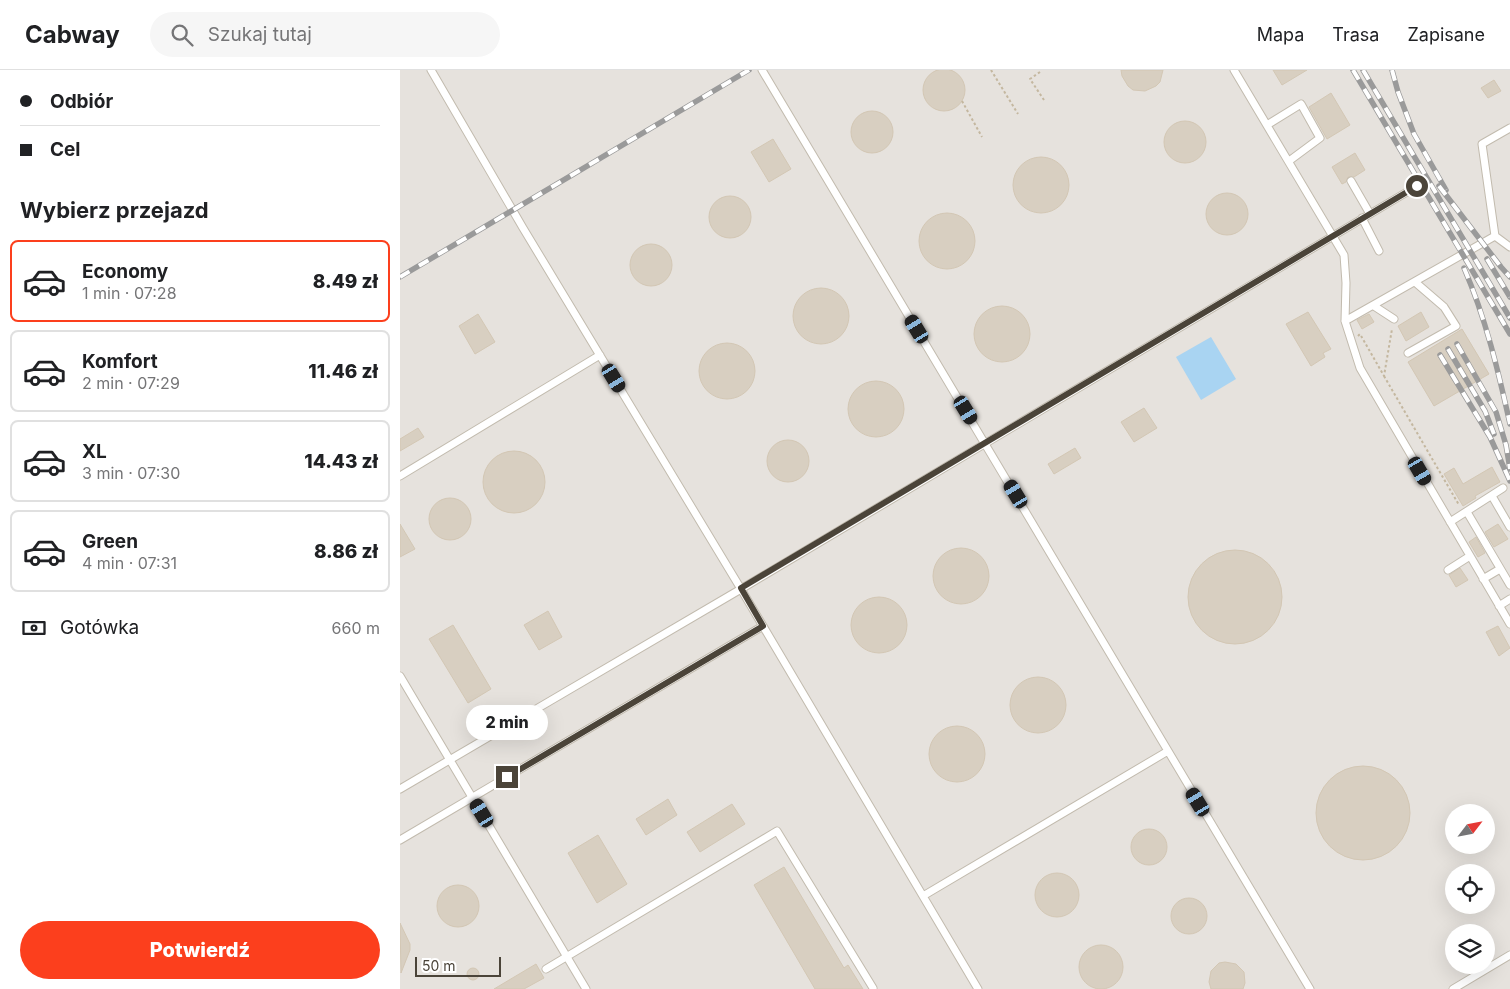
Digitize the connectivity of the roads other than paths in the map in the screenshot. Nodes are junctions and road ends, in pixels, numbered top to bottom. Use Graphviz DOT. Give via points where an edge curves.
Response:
graph roads {
  1 [pos="431,70"];
  2 [pos="762,70"];
  3 [pos="1234,70"];
  4 [pos="1267,125"];
  5 [pos="1510,128"];
  6 [pos="1288,161"];
  7 [pos="1351,181"];
  8 [pos="1417,186"];
  9 [pos="1370,214"];
  10 [pos="1362,218"];
  11 [pos="1333,236"];
  12 [pos="1495,236"];
  13 [pos="1510,247"];
  14 [pos="1379,251"];
  15 [pos="1415,282"];
  16 [pos="1374,306"];
  17 [pos="1394,319"];
  18 [pos="1345,321"];
  19 [pos="1408,353"];
  20 [pos="600,355"];
  21 [pos="985,442"];
  22 [pos="400,476"];
  23 [pos="1503,488"];
  24 [pos="1492,496"];
  25 [pos="1466,513"];
  26 [pos="1450,522"];
  27 [pos="1510,527"];
  28 [pos="1470,556"];
  29 [pos="1500,569"];
  30 [pos="1448,570"];
  31 [pos="1484,579"];
  32 [pos="1510,586"];
  33 [pos="741,588"];
  34 [pos="1510,599"];
  35 [pos="1499,606"];
  36 [pos="1510,624"];
  37 [pos="763,626"];
  38 [pos="400,676"];
  39 [pos="1168,751"];
  40 [pos="450,759"];
  41 [pos="400,788"];
  42 [pos="472,797"];
  43 [pos="400,840"];
  44 [pos="923,896"];
  45 [pos="1510,955"];
  46 [pos="567,956"];
  47 [pos="546,969"];
  48 [pos="586,989"];
  49 [pos="873,989"];
  50 [pos="978,989"];
  51 [pos="1310,989"];
  52 [pos="1453,989"];
  1 -- 20 [label="lane"];
  2 -- 21 [label="lane"];
  3 -- 4 [label="lane"];
  4 -- 6 [label="lane"];
  4 -- 6 [label="lane" via="1301,104 1320,138"];
  5 -- 12 [label="lane" via="1482,144"];
  6 -- 11 [label="lane"];
  7 -- 9 [label="lane"];
  8 -- 9 [label="lane"];
  9 -- 10 [label="lane"];
  10 -- 11 [label="lane"];
  10 -- 14 [label="lane"];
  11 -- 18 [label="lane" via="1344,255"];
  11 -- 21 [label="lane"];
  12 -- 13 [label="lane"];
  12 -- 15 [label="lane"];
  15 -- 16 [label="lane"];
  15 -- 19 [label="lane" via="1444,307 1456,326"];
  16 -- 17 [label="lane"];
  16 -- 18 [label="lane"];
  18 -- 26 [label="lane" via="1360,368"];
  20 -- 22 [label="lane"];
  20 -- 33 [label="lane"];
  21 -- 33 [label="lane"];
  21 -- 39 [label="lane"];
  23 -- 24 [label="lane"];
  24 -- 25 [label="lane"];
  24 -- 27 [label="lane"];
  25 -- 26 [label="lane"];
  25 -- 29 [label="lane"];
  26 -- 28 [label="lane"];
  28 -- 30 [label="lane"];
  28 -- 31 [label="lane"];
  29 -- 31 [label="lane"];
  29 -- 32 [label="lane"];
  31 -- 35 [label="lane"];
  33 -- 37 [label="lane"];
  33 -- 40 [label="lane"];
  34 -- 35 [label="lane"];
  35 -- 36 [label="lane"];
  37 -- 42 [label="lane"];
  37 -- 44 [label="lane"];
  38 -- 40 [label="lane"];
  39 -- 44 [label="lane"];
  39 -- 51 [label="lane"];
  40 -- 41 [label="lane"];
  40 -- 42 [label="lane"];
  42 -- 43 [label="lane"];
  42 -- 46 [label="lane"];
  44 -- 50 [label="lane"];
  45 -- 52 [label="lane"];
  46 -- 47 [label="lane"];
  46 -- 48 [label="lane"];
  46 -- 49 [label="lane" via="777,831"];
}
